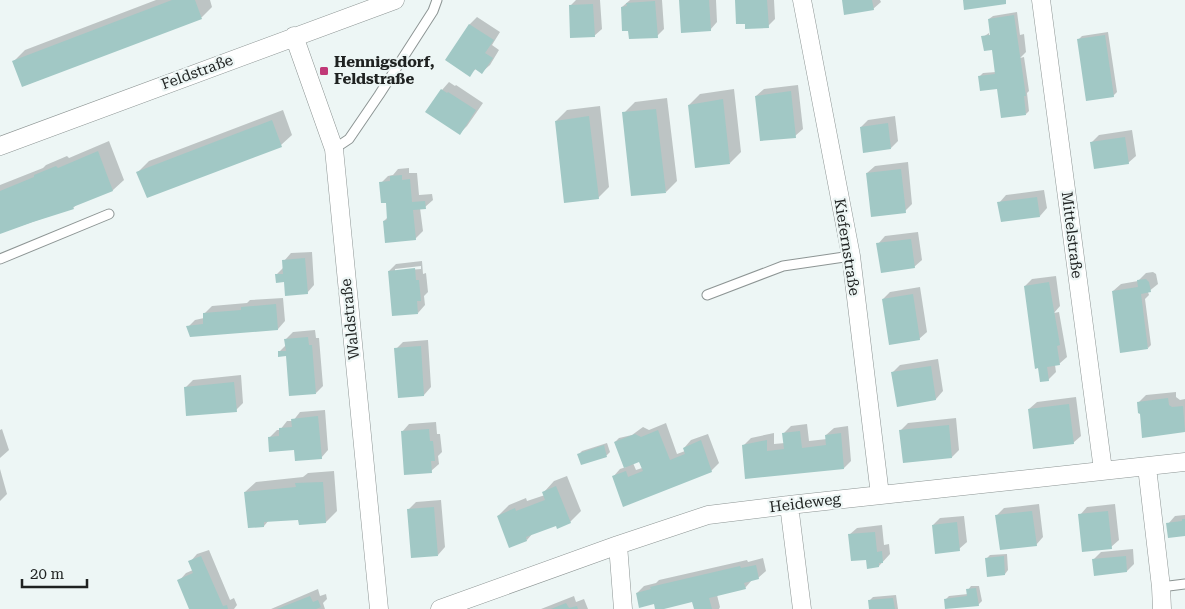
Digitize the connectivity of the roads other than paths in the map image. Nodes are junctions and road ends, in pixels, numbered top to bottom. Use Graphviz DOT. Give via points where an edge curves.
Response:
graph roads {
  1 [pos="395,0"];
  2 [pos="437,0"];
  3 [pos="802,0"];
  4 [pos="1041,0"];
  5 [pos="294,36"];
  6 [pos="0,146"];
  7 [pos="334,149"];
  8 [pos="109,214"];
  9 [pos="851,256"];
  10 [pos="0,259"];
  11 [pos="707,295"];
  12 [pos="1185,462"];
  13 [pos="1148,466"];
  14 [pos="1103,470"];
  15 [pos="880,495"];
  16 [pos="789,505"];
  17 [pos="618,545"];
  18 [pos="1185,584"];
  19 [pos="1161,587"];
  20 [pos="379,609"];
  21 [pos="440,609"];
  22 [pos="623,609"];
  23 [pos="802,609"];
  24 [pos="1162,609"];
  1 -- 5 [label="street, Feldstraße"];
  2 -- 7 [label="lane" via="433,11 349,139"];
  3 -- 9 [label="street, Kiefernstraße"];
  4 -- 14 [label="street, Mittelstraße"];
  5 -- 6 [label="street, Feldstraße"];
  5 -- 7 [label="street, Waldstraße"];
  7 -- 20 [label="street, Waldstraße"];
  8 -- 10 [label="lane"];
  9 -- 11 [label="lane" via="783,266"];
  9 -- 15 [label="street, Kiefernstraße"];
  12 -- 13 [label="street, Heideweg"];
  13 -- 14 [label="street, Heideweg"];
  13 -- 19 [label="street"];
  14 -- 15 [label="street, Heideweg"];
  15 -- 16 [label="street, Heideweg"];
  16 -- 17 [label="street, Heideweg" via="708,516"];
  16 -- 23 [label="street"];
  17 -- 21 [label="street, Heideweg"];
  17 -- 22 [label="street"];
  18 -- 19 [label="lane"];
  19 -- 24 [label="street"];
}
